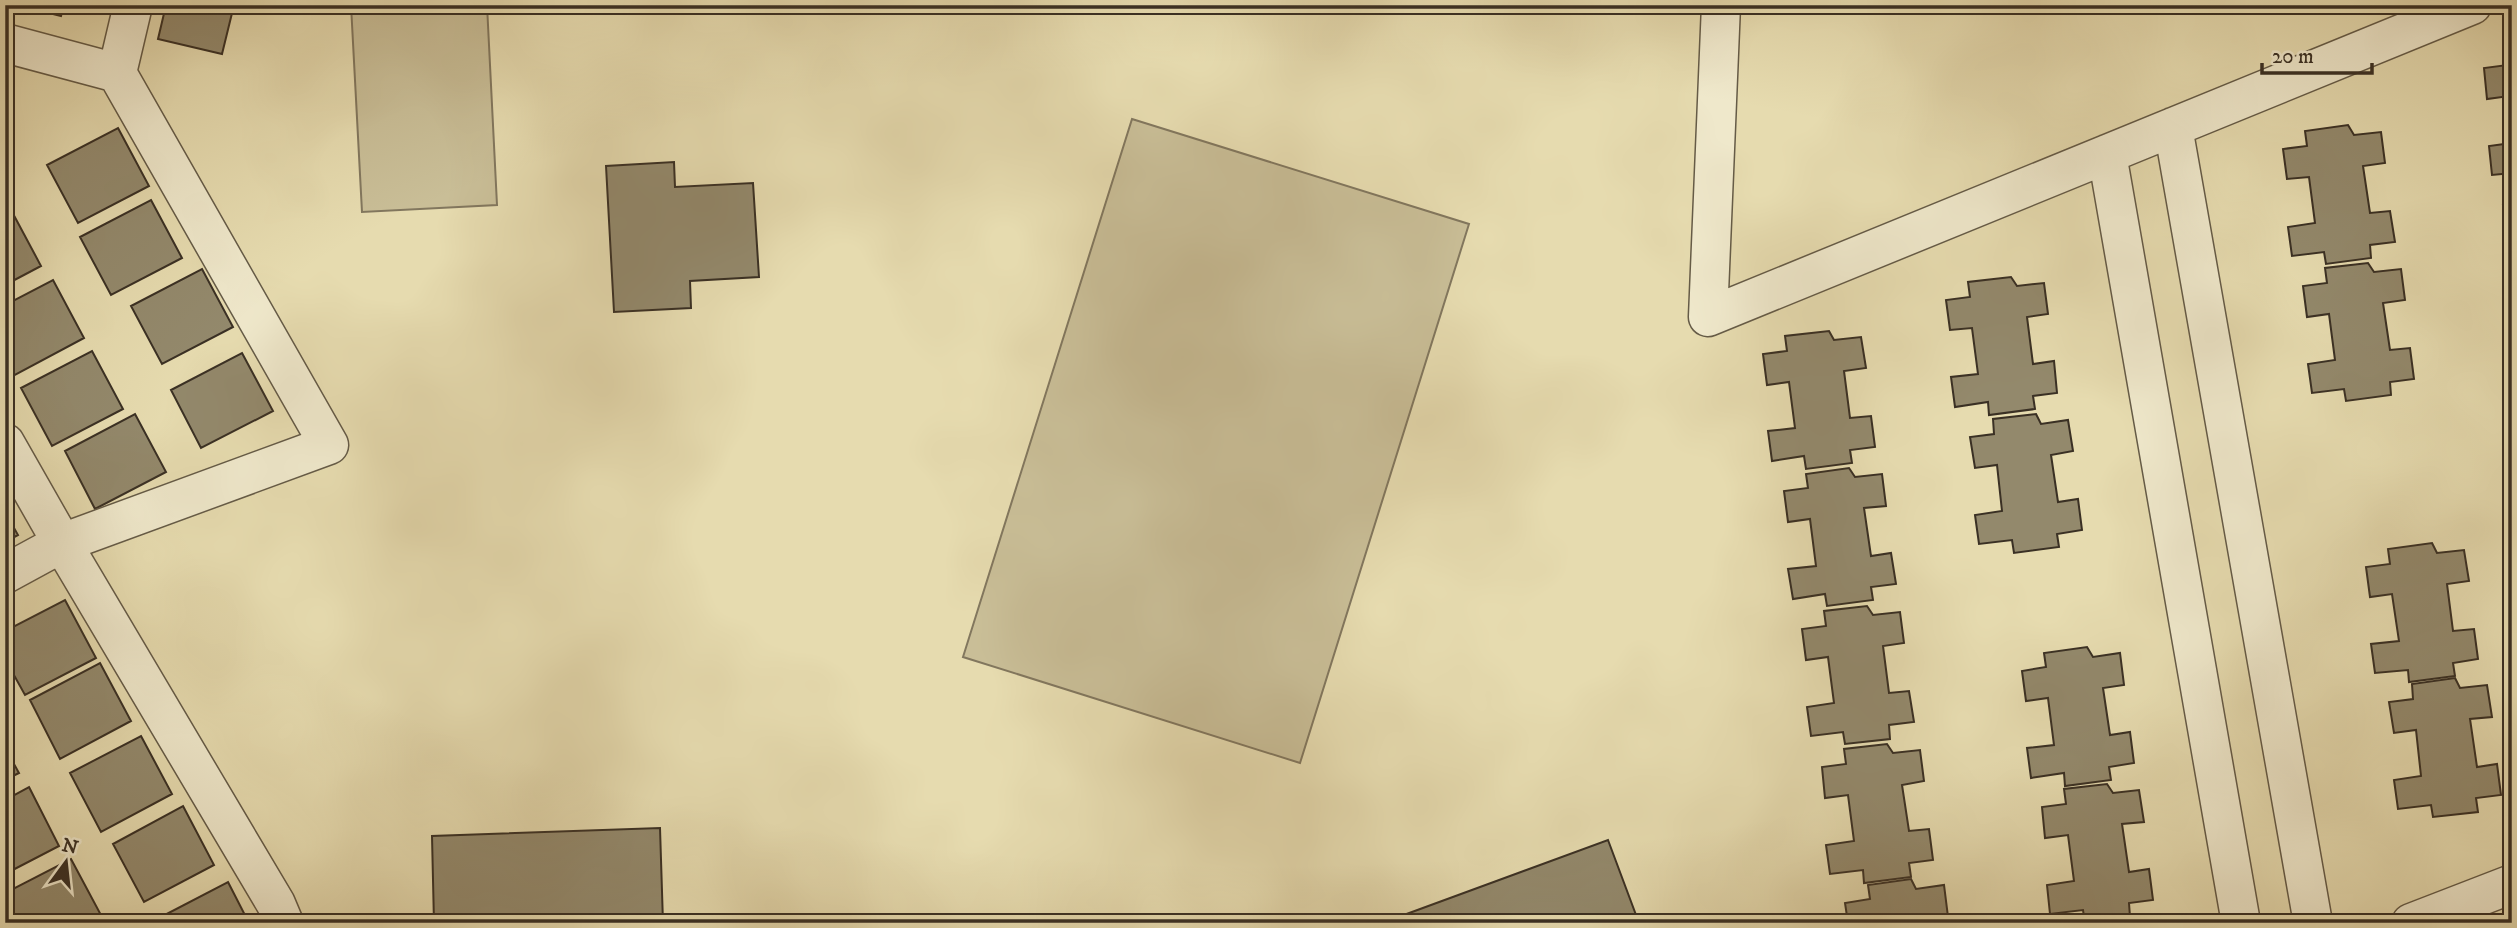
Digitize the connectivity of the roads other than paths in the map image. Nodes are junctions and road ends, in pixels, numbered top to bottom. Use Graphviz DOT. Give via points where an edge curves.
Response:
graph roads {
  1 [pos="134,5"];
  2 [pos="1721,5"];
  3 [pos="2472,5"];
  4 [pos="5,43"];
  5 [pos="117,73"];
  6 [pos="2173,127"];
  7 [pos="2107,154"];
  8 [pos="5,443"];
  9 [pos="61,544"];
  10 [pos="5,574"];
  11 [pos="2512,884"];
  12 [pos="284,923"];
  13 [pos="2241,923"];
  14 [pos="2313,923"];
  15 [pos="2411,923"];
  1 -- 5 [label="street"];
  2 -- 7 [label="street" via="1708,317"];
  3 -- 6 [label="street"];
  4 -- 5 [label="street"];
  5 -- 9 [label="street" via="329,445"];
  6 -- 7 [label="street"];
  6 -- 14 [label="street"];
  7 -- 13 [label="street"];
  8 -- 9 [label="street"];
  9 -- 10 [label="street"];
  9 -- 12 [label="street"];
  11 -- 15 [label="street"];
}
